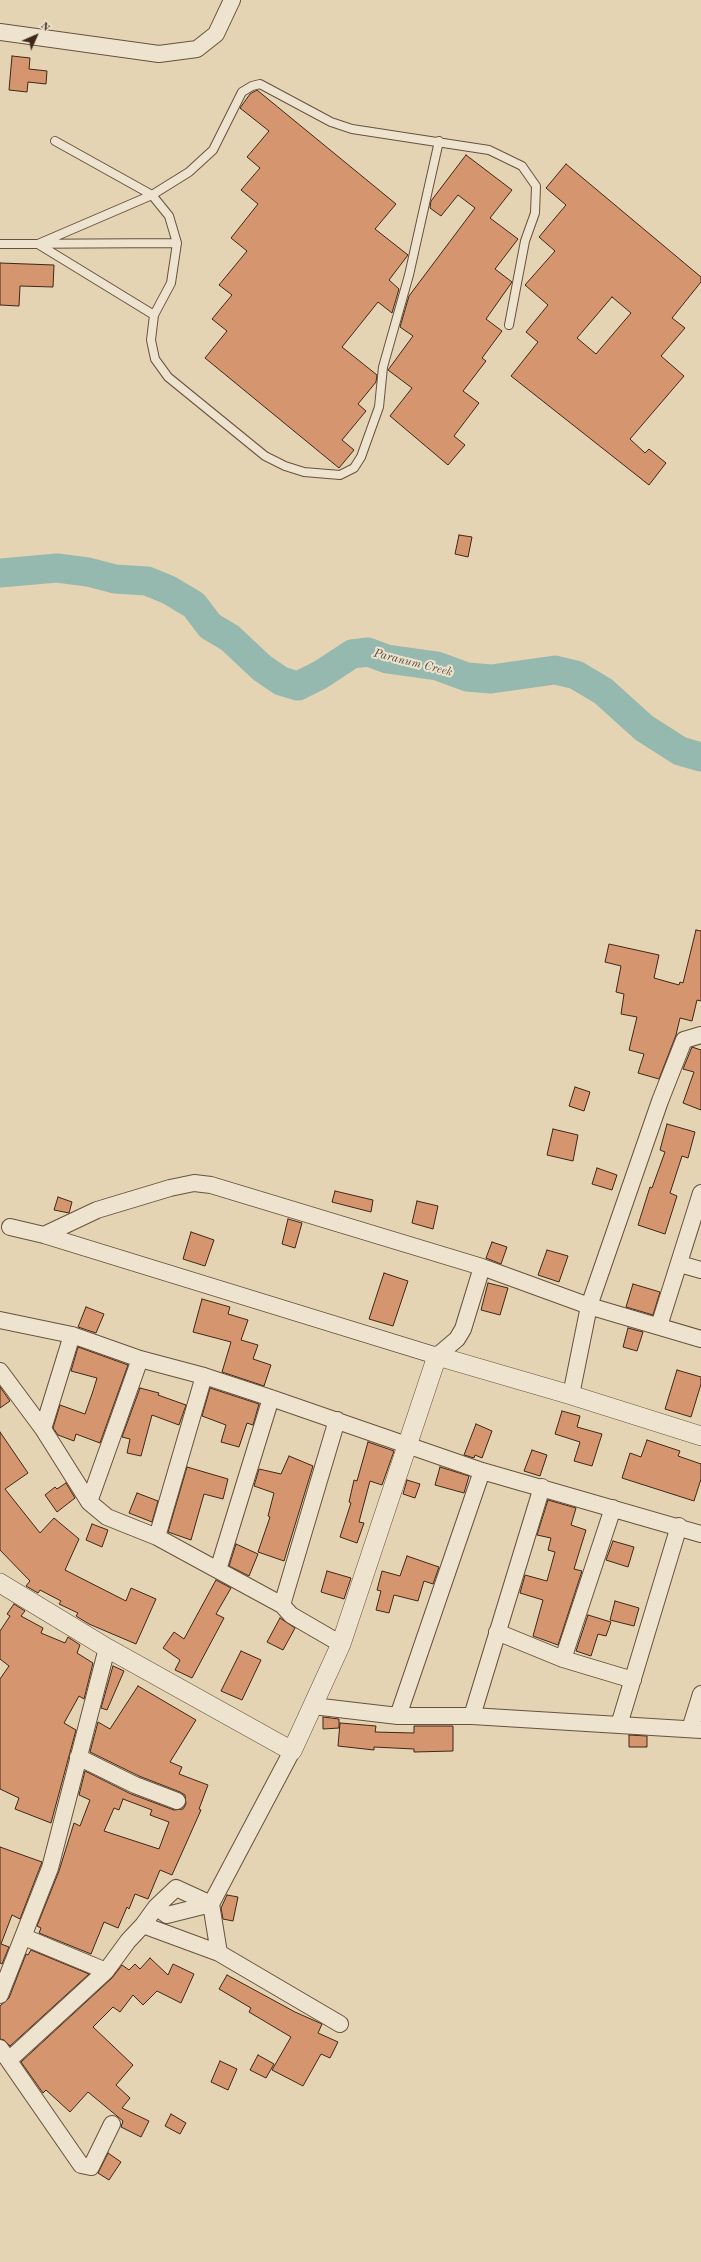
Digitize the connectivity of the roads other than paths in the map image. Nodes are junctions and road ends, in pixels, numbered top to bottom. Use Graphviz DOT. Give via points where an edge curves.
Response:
graph roads {
  1 [pos="232,0"];
  2 [pos="0,32"];
  3 [pos="55,141"];
  4 [pos="439,141"];
  5 [pos="152,195"];
  6 [pos="177,243"];
  7 [pos="0,244"];
  8 [pos="38,244"];
  9 [pos="154,315"];
  10 [pos="509,325"];
  11 [pos="701,1035"];
  12 [pos="701,1194"];
  13 [pos="10,1227"];
  14 [pos="44,1235"];
  15 [pos="680,1264"];
  16 [pos="482,1267"];
  17 [pos="701,1270"];
  18 [pos="589,1306"];
  19 [pos="0,1320"];
  20 [pos="659,1326"];
  21 [pos="72,1335"];
  22 [pos="701,1339"];
  23 [pos="437,1356"];
  24 [pos="140,1359"];
  25 [pos="0,1371"];
  26 [pos="204,1376"];
  27 [pos="571,1395"];
  28 [pos="271,1398"];
  29 [pos="337,1420"];
  30 [pos="43,1428"];
  31 [pos="701,1436"];
  32 [pos="408,1445"];
  33 [pos="482,1471"];
  34 [pos="542,1487"];
  35 [pos="89,1502"];
  36 [pos="613,1508"];
  37 [pos="679,1526"];
  38 [pos="701,1534"];
  39 [pos="157,1537"];
  40 [pos="218,1570"];
  41 [pos="0,1583"];
  42 [pos="282,1605"];
  43 [pos="497,1632"];
  44 [pos="341,1644"];
  45 [pos="107,1648"];
  46 [pos="563,1659"];
  47 [pos="633,1680"];
  48 [pos="701,1694"];
  49 [pos="313,1706"];
  50 [pos="398,1716"];
  51 [pos="472,1716"];
  52 [pos="619,1725"];
  53 [pos="696,1729"];
  54 [pos="292,1752"];
  55 [pos="78,1757"];
  56 [pos="177,1800"];
  57 [pos="211,1904"];
  58 [pos="156,1907"];
  59 [pos="142,1925"];
  60 [pos="24,1937"];
  61 [pos="219,1953"];
  62 [pos="4,1971"];
  63 [pos="106,1971"];
  64 [pos="0,1995"];
  65 [pos="340,2024"];
  66 [pos="5,2054"];
  67 [pos="112,2124"];
  1 -- 2 [label="street" via="216,34 197,49 158,54"];
  3 -- 5 [label="lane"];
  4 -- 5 [label="lane" via="352,129 331,122 260,84 242,92 213,150 189,172"];
  4 -- 9 [label="lane" via="409,275 384,367 379,407 361,458 354,468 340,475 304,472 265,456 168,377 155,359 151,340"];
  4 -- 10 [label="lane" via="489,150 522,166 536,186 535,213 525,241"];
  5 -- 6 [label="lane" via="169,216"];
  5 -- 8 [label="lane"];
  6 -- 8 [label="lane"];
  6 -- 9 [label="lane" via="171,283"];
  7 -- 8 [label="lane"];
  8 -- 9 [label="lane"];
  11 -- 18 [label="street" via="684,1040 681,1046"];
  12 -- 15 [label="street"];
  13 -- 14 [label="street"];
  14 -- 16 [label="street" via="97,1210 194,1183 211,1185"];
  14 -- 23 [label="street"];
  15 -- 17 [label="street"];
  15 -- 20 [label="street"];
  16 -- 18 [label="street"];
  16 -- 23 [label="street" via="463,1329 457,1340"];
  18 -- 20 [label="street"];
  18 -- 27 [label="street"];
  19 -- 21 [label="street"];
  20 -- 22 [label="street"];
  21 -- 24 [label="street"];
  21 -- 30 [label="street"];
  23 -- 27 [label="street"];
  23 -- 32 [label="street"];
  24 -- 26 [label="street"];
  24 -- 35 [label="street"];
  25 -- 30 [label="street"];
  26 -- 28 [label="street"];
  26 -- 39 [label="street"];
  27 -- 31 [label="street"];
  28 -- 29 [label="street"];
  28 -- 40 [label="street"];
  29 -- 32 [label="street"];
  29 -- 42 [label="street"];
  30 -- 35 [label="street"];
  32 -- 33 [label="street"];
  32 -- 44 [label="street"];
  33 -- 34 [label="street"];
  33 -- 50 [label="street"];
  34 -- 36 [label="street"];
  34 -- 43 [label="street"];
  35 -- 39 [label="street" via="107,1517"];
  36 -- 37 [label="street"];
  36 -- 46 [label="street"];
  37 -- 38 [label="street"];
  37 -- 47 [label="street"];
  39 -- 40 [label="street"];
  40 -- 42 [label="street"];
  41 -- 45 [label="street"];
  42 -- 44 [label="street" via="291,1615"];
  43 -- 46 [label="street"];
  43 -- 51 [label="street"];
  44 -- 49 [label="street"];
  45 -- 54 [label="street"];
  45 -- 55 [label="street"];
  46 -- 47 [label="street"];
  47 -- 52 [label="street"];
  48 -- 53 [label="street"];
  49 -- 50 [label="street"];
  49 -- 54 [label="street"];
  50 -- 51 [label="street"];
  51 -- 52 [label="street"];
  52 -- 53 [label="street"];
  54 -- 57 [label="street"];
  55 -- 56 [label="street" via="134,1785"];
  55 -- 60 [label="street" via="50,1868"];
  57 -- 58 [label="street" via="166,1915"];
  57 -- 58 [label="street" via="176,1888"];
  57 -- 61 [label="street"];
  58 -- 59 [label="street"];
  59 -- 61 [label="street"];
  59 -- 63 [label="street"];
  60 -- 62 [label="street"];
  60 -- 63 [label="street"];
  61 -- 65 [label="street"];
  62 -- 64 [label="street"];
  63 -- 66 [label="street"];
  66 -- 67 [label="street" via="81,2165 91,2167"];
}
